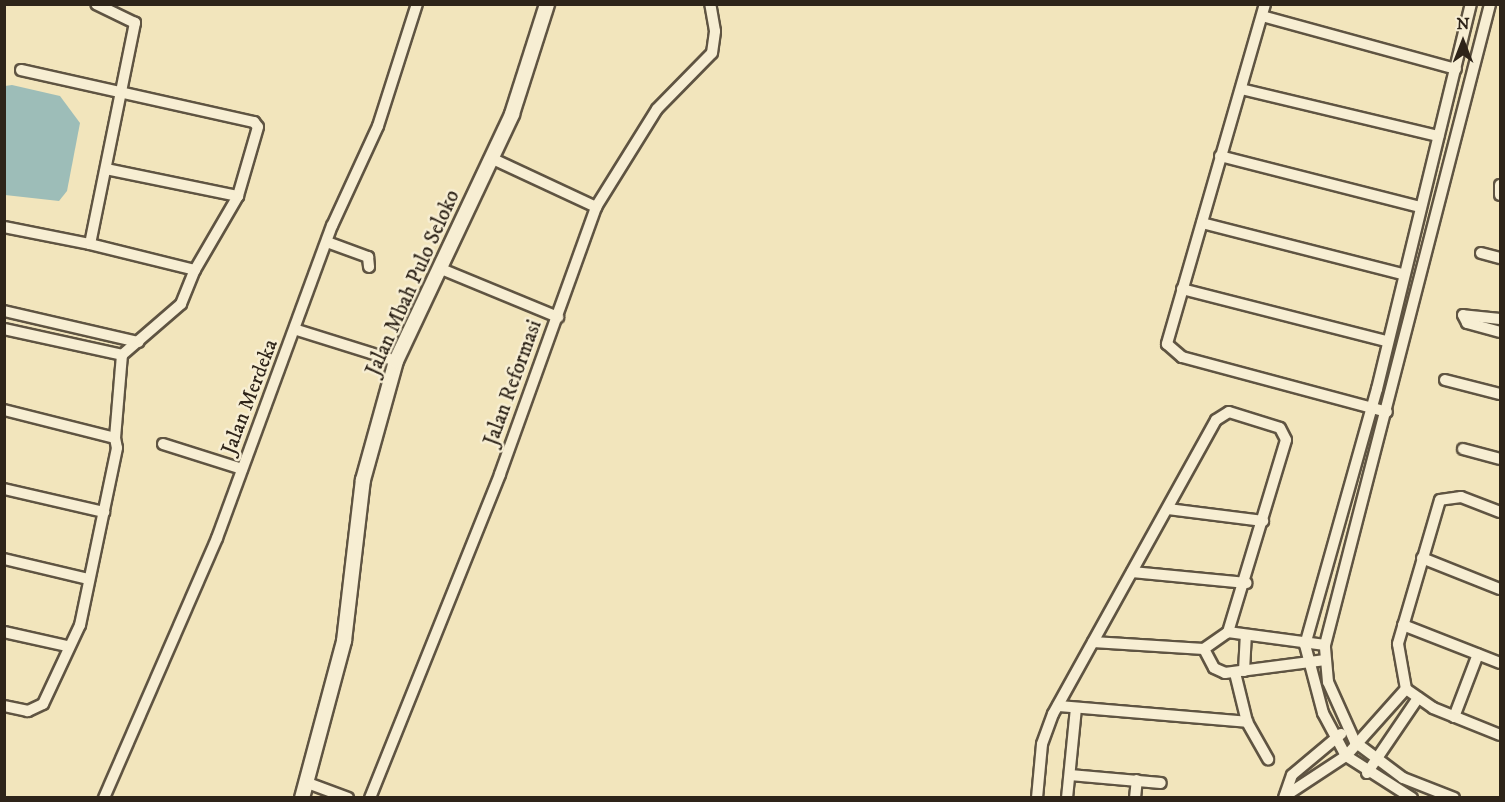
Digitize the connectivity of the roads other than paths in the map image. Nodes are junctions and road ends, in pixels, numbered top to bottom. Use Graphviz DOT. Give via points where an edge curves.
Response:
graph roads {
  1 [pos="96,4"];
  2 [pos="417,4"];
  3 [pos="547,4"];
  4 [pos="710,4"];
  5 [pos="1471,4"];
  6 [pos="1490,4"];
  7 [pos="1264,10"];
  8 [pos="1466,26"];
  9 [pos="1482,35"];
  10 [pos="1464,38"];
  11 [pos="1456,69"];
  12 [pos="21,70"];
  13 [pos="1241,89"];
  14 [pos="121,92"];
  15 [pos="1438,136"];
  16 [pos="1221,156"];
  17 [pos="493,159"];
  18 [pos="1431,165"];
  19 [pos="105,169"];
  20 [pos="1449,169"];
  21 [pos="1427,183"];
  22 [pos="1500,185"];
  23 [pos="1444,188"];
  24 [pos="1500,195"];
  25 [pos="238,196"];
  26 [pos="596,207"];
  27 [pos="1420,207"];
  28 [pos="1202,223"];
  29 [pos="4,227"];
  30 [pos="327,242"];
  31 [pos="90,244"];
  32 [pos="1481,253"];
  33 [pos="1500,258"];
  34 [pos="369,267"];
  35 [pos="439,268"];
  36 [pos="195,270"];
  37 [pos="1402,274"];
  38 [pos="1182,290"];
  39 [pos="4,311"];
  40 [pos="558,317"];
  41 [pos="1500,320"];
  42 [pos="4,328"];
  43 [pos="297,330"];
  44 [pos="1500,332"];
  45 [pos="1386,340"];
  46 [pos="138,342"];
  47 [pos="122,355"];
  48 [pos="396,361"];
  49 [pos="1445,380"];
  50 [pos="1377,389"];
  51 [pos="1392,393"];
  52 [pos="1500,394"];
  53 [pos="1372,408"];
  54 [pos="4,410"];
  55 [pos="1387,412"];
  56 [pos="115,438"];
  57 [pos="163,444"];
  58 [pos="1463,449"];
  59 [pos="1500,459"];
  60 [pos="1356,460"];
  61 [pos="1371,465"];
  62 [pos="242,469"];
  63 [pos="4,489"];
  64 [pos="1168,509"];
  65 [pos="104,512"];
  66 [pos="1500,512"];
  67 [pos="1263,520"];
  68 [pos="1332,542"];
  69 [pos="1348,547"];
  70 [pos="1422,558"];
  71 [pos="4,559"];
  72 [pos="1132,572"];
  73 [pos="88,579"];
  74 [pos="1246,584"];
  75 [pos="1500,589"];
  76 [pos="1403,625"];
  77 [pos="4,632"];
  78 [pos="1228,632"];
  79 [pos="1246,637"];
  80 [pos="1093,642"];
  81 [pos="1305,645"];
  82 [pos="1325,645"];
  83 [pos="68,646"];
  84 [pos="1204,649"];
  85 [pos="1478,654"];
  86 [pos="1325,660"];
  87 [pos="1500,663"];
  88 [pos="1307,664"];
  89 [pos="1240,672"];
  90 [pos="1406,689"];
  91 [pos="1418,698"];
  92 [pos="4,706"];
  93 [pos="1058,706"];
  94 [pos="1076,708"];
  95 [pos="1454,717"];
  96 [pos="1247,722"];
  97 [pos="1349,730"];
  98 [pos="1500,735"];
  99 [pos="1335,737"];
  100 [pos="1355,742"];
  101 [pos="1346,756"];
  102 [pos="1376,756"];
  103 [pos="1268,759"];
  104 [pos="1367,773"];
  105 [pos="1070,775"];
  106 [pos="1137,780"];
  107 [pos="305,782"];
  108 [pos="1161,783"];
  109 [pos="1285,797"];
  110 [pos="104,798"];
  111 [pos="302,798"];
  112 [pos="348,798"];
  113 [pos="370,798"];
  114 [pos="1038,798"];
  115 [pos="1067,798"];
  116 [pos="1135,798"];
  117 [pos="1412,798"];
  118 [pos="1454,798"];
  1 -- 14 [label="street" via="135,23"];
  2 -- 30 [label="street, Jalan Merdeka" via="378,126"];
  3 -- 17 [label="street, Jalan Mbah Pulo Seloko"];
  4 -- 26 [label="street, Jalan Reformasi" via="716,31 712,54 657,108"];
  5 -- 8 [label="street"];
  6 -- 9 [label="street"];
  7 -- 11 [label="street"];
  7 -- 13 [label="street"];
  8 -- 9 [label="street"];
  8 -- 10 [label="street"];
  9 -- 10 [label="street"];
  9 -- 20 [label="street"];
  10 -- 11 [label="street"];
  11 -- 15 [label="street"];
  12 -- 14 [label="street"];
  13 -- 15 [label="street"];
  13 -- 16 [label="street"];
  14 -- 19 [label="street"];
  14 -- 25 [label="street" via="254,122 258,127"];
  15 -- 18 [label="street"];
  16 -- 27 [label="street"];
  16 -- 28 [label="street"];
  17 -- 26 [label="street"];
  17 -- 35 [label="street, Jalan Mbah Pulo Seloko"];
  18 -- 20 [label="street"];
  18 -- 21 [label="street"];
  19 -- 25 [label="street"];
  19 -- 31 [label="street"];
  20 -- 23 [label="street"];
  21 -- 23 [label="street"];
  21 -- 27 [label="street"];
  22 -- 24 [label="street"];
  23 -- 51 [label="street"];
  25 -- 36 [label="street"];
  26 -- 40 [label="street, Jalan Reformasi"];
  27 -- 37 [label="street"];
  28 -- 37 [label="street"];
  28 -- 38 [label="street"];
  29 -- 31 [label="street"];
  30 -- 34 [label="street" via="368,257"];
  30 -- 43 [label="street, Jalan Merdeka"];
  31 -- 36 [label="street"];
  32 -- 33 [label="street"];
  35 -- 40 [label="street"];
  35 -- 48 [label="street, Jalan Mbah Pulo Seloko"];
  36 -- 46 [label="street" via="182,304"];
  37 -- 45 [label="street"];
  38 -- 45 [label="street"];
  38 -- 53 [label="street" via="1167,334 1173,353"];
  39 -- 46 [label="street"];
  40 -- 113 [label="street, Jalan Reformasi"];
  41 -- 44 [label="street" via="1463,315 1467,323"];
  42 -- 47 [label="street"];
  43 -- 48 [label="street"];
  43 -- 62 [label="street, Jalan Merdeka"];
  45 -- 50 [label="street"];
  46 -- 47 [label="street"];
  47 -- 56 [label="street"];
  48 -- 107 [label="street, Jalan Mbah Pulo Seloko" via="363,480 344,641"];
  49 -- 52 [label="street"];
  50 -- 51 [label="street"];
  50 -- 53 [label="street"];
  51 -- 55 [label="street"];
  53 -- 55 [label="street"];
  53 -- 60 [label="street"];
  54 -- 56 [label="street"];
  55 -- 61 [label="street"];
  56 -- 65 [label="street" via="117,448"];
  57 -- 62 [label="street"];
  58 -- 59 [label="street"];
  60 -- 61 [label="street"];
  60 -- 68 [label="street"];
  61 -- 69 [label="street"];
  62 -- 110 [label="street, Jalan Merdeka"];
  63 -- 65 [label="street"];
  64 -- 67 [label="street"];
  64 -- 67 [label="street" via="1216,420 1229,412 1284,433"];
  64 -- 72 [label="street"];
  65 -- 73 [label="street"];
  66 -- 70 [label="street" via="1461,497 1440,500"];
  67 -- 74 [label="street"];
  68 -- 69 [label="street"];
  68 -- 81 [label="street"];
  69 -- 82 [label="street"];
  70 -- 75 [label="street"];
  70 -- 76 [label="street"];
  71 -- 73 [label="street"];
  72 -- 74 [label="street"];
  72 -- 80 [label="street"];
  73 -- 83 [label="street" via="80,625"];
  74 -- 78 [label="street"];
  76 -- 85 [label="street"];
  76 -- 90 [label="street" via="1398,644"];
  77 -- 83 [label="street"];
  78 -- 79 [label="street"];
  78 -- 84 [label="street"];
  79 -- 81 [label="street"];
  79 -- 89 [label="street"];
  80 -- 84 [label="street"];
  80 -- 93 [label="street"];
  81 -- 82 [label="street"];
  81 -- 88 [label="street"];
  82 -- 86 [label="street"];
  83 -- 92 [label="street" via="43,704 28,711"];
  84 -- 89 [label="street" via="1214,668"];
  85 -- 87 [label="street"];
  85 -- 95 [label="street"];
  86 -- 88 [label="street"];
  86 -- 97 [label="street"];
  88 -- 89 [label="street"];
  88 -- 99 [label="street"];
  89 -- 96 [label="street"];
  90 -- 91 [label="street"];
  90 -- 100 [label="street"];
  91 -- 95 [label="street"];
  91 -- 102 [label="street"];
  93 -- 94 [label="street"];
  93 -- 114 [label="street" via="1042,744"];
  94 -- 96 [label="street"];
  94 -- 105 [label="street"];
  95 -- 98 [label="street"];
  96 -- 103 [label="street"];
  97 -- 99 [label="street"];
  97 -- 100 [label="street"];
  99 -- 101 [label="street"];
  99 -- 109 [label="street" via="1292,775"];
  100 -- 101 [label="street"];
  100 -- 102 [label="street"];
  101 -- 104 [label="street"];
  101 -- 109 [label="street"];
  102 -- 104 [label="street"];
  102 -- 118 [label="street" via="1403,778"];
  104 -- 117 [label="street"];
  105 -- 106 [label="street"];
  105 -- 115 [label="street"];
  106 -- 108 [label="street"];
  106 -- 116 [label="street"];
  107 -- 111 [label="street, Jalan Mbah Pulo Seloko"];
  107 -- 112 [label="street"];
}
